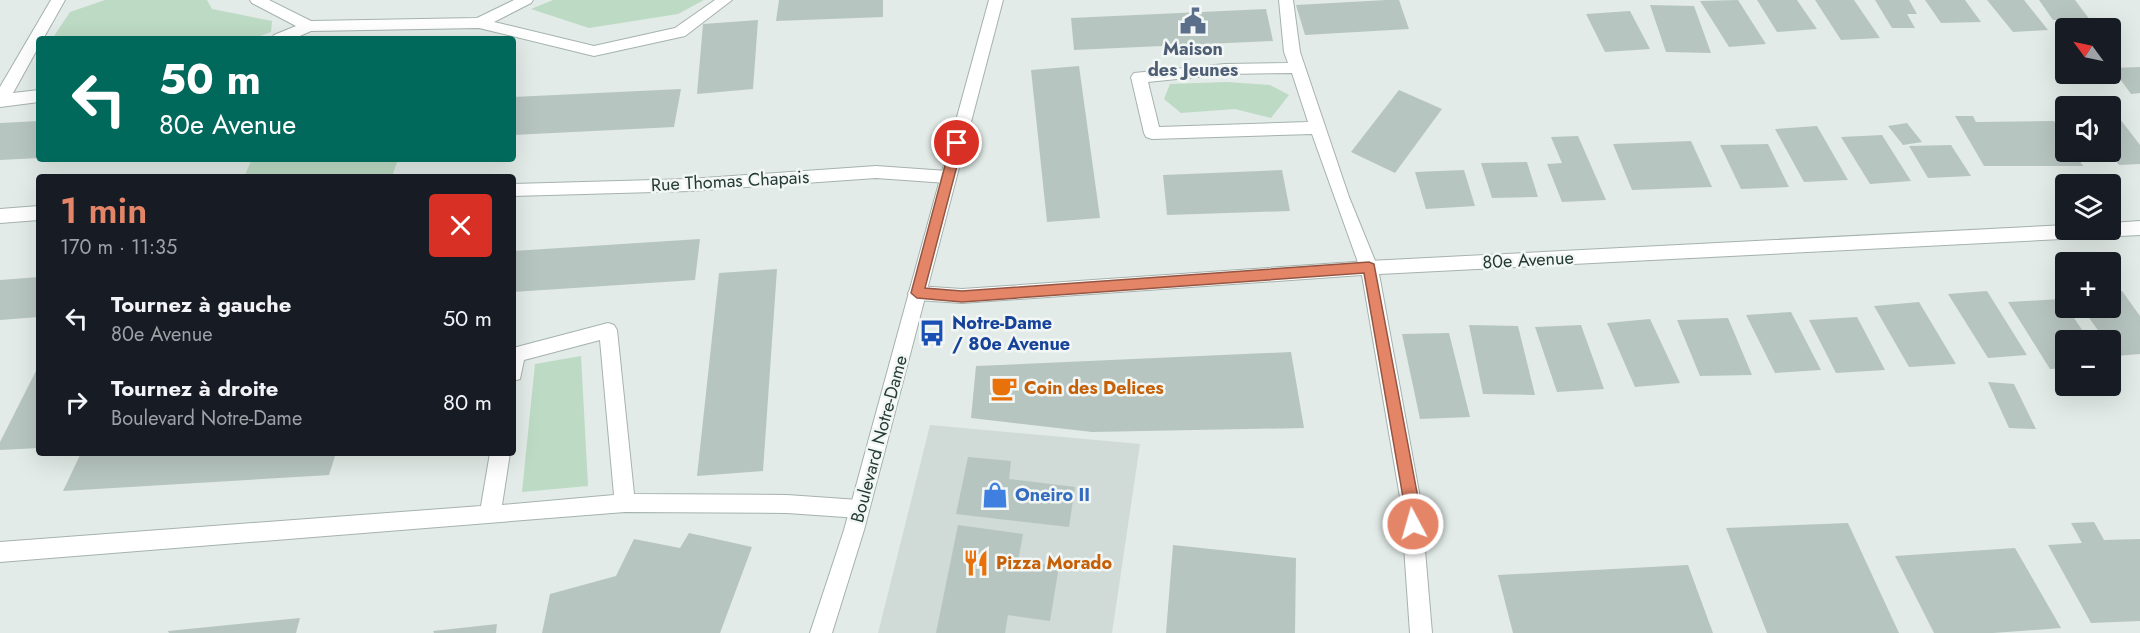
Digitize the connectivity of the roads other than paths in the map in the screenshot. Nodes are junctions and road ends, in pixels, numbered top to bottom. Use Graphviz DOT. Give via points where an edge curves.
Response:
graph roads {
  1 [pos="58,0"];
  2 [pos="258,0"];
  3 [pos="526,0"];
  4 [pos="725,0"];
  5 [pos="996,0"];
  6 [pos="1286,0"];
  7 [pos="479,23"];
  8 [pos="309,26"];
  9 [pos="37,36"];
  10 [pos="286,36"];
  11 [pos="36,39"];
  12 [pos="1298,68"];
  13 [pos="36,96"];
  14 [pos="1,100"];
  15 [pos="1318,128"];
  16 [pos="947,177"];
  17 [pos="516,189"];
  18 [pos="36,213"];
  19 [pos="0,216"];
  20 [pos="2140,228"];
  21 [pos="1369,268"];
  22 [pos="917,293"];
  23 [pos="516,355"];
  24 [pos="500,456"];
  25 [pos="625,503"];
  26 [pos="859,509"];
  27 [pos="490,515"];
  28 [pos="0,552"];
  29 [pos="821,633"];
  30 [pos="1421,633"];
  1 -- 9 [label="street"];
  2 -- 8 [label="street"];
  3 -- 7 [label="street"];
  4 -- 7 [label="street" via="680,32 594,51"];
  5 -- 16 [label="street, Boulevard Notre-Dame"];
  6 -- 12 [label="street" via="1292,52"];
  7 -- 8 [label="street"];
  8 -- 10 [label="street"];
  11 -- 14 [label="street"];
  12 -- 15 [label="street"];
  12 -- 15 [label="street" via="1225,69 1139,77 1152,133"];
  13 -- 14 [label="street"];
  15 -- 21 [label="street"];
  16 -- 17 [label="street, Rue Thomas Chapais" via="876,172 690,184"];
  16 -- 22 [label="street, Boulevard Notre-Dame"];
  18 -- 19 [label="street"];
  20 -- 21 [label="street, 80e Avenue"];
  21 -- 22 [label="street, 80e Avenue" via="962,296"];
  21 -- 30 [label="street" via="1411,503"];
  22 -- 26 [label="street, Boulevard Notre-Dame"];
  23 -- 25 [label="street" via="608,330"];
  24 -- 27 [label="street"];
  25 -- 26 [label="street" via="787,504"];
  25 -- 27 [label="street"];
  26 -- 29 [label="street, Boulevard Notre-Dame"];
  27 -- 28 [label="street"];
}
